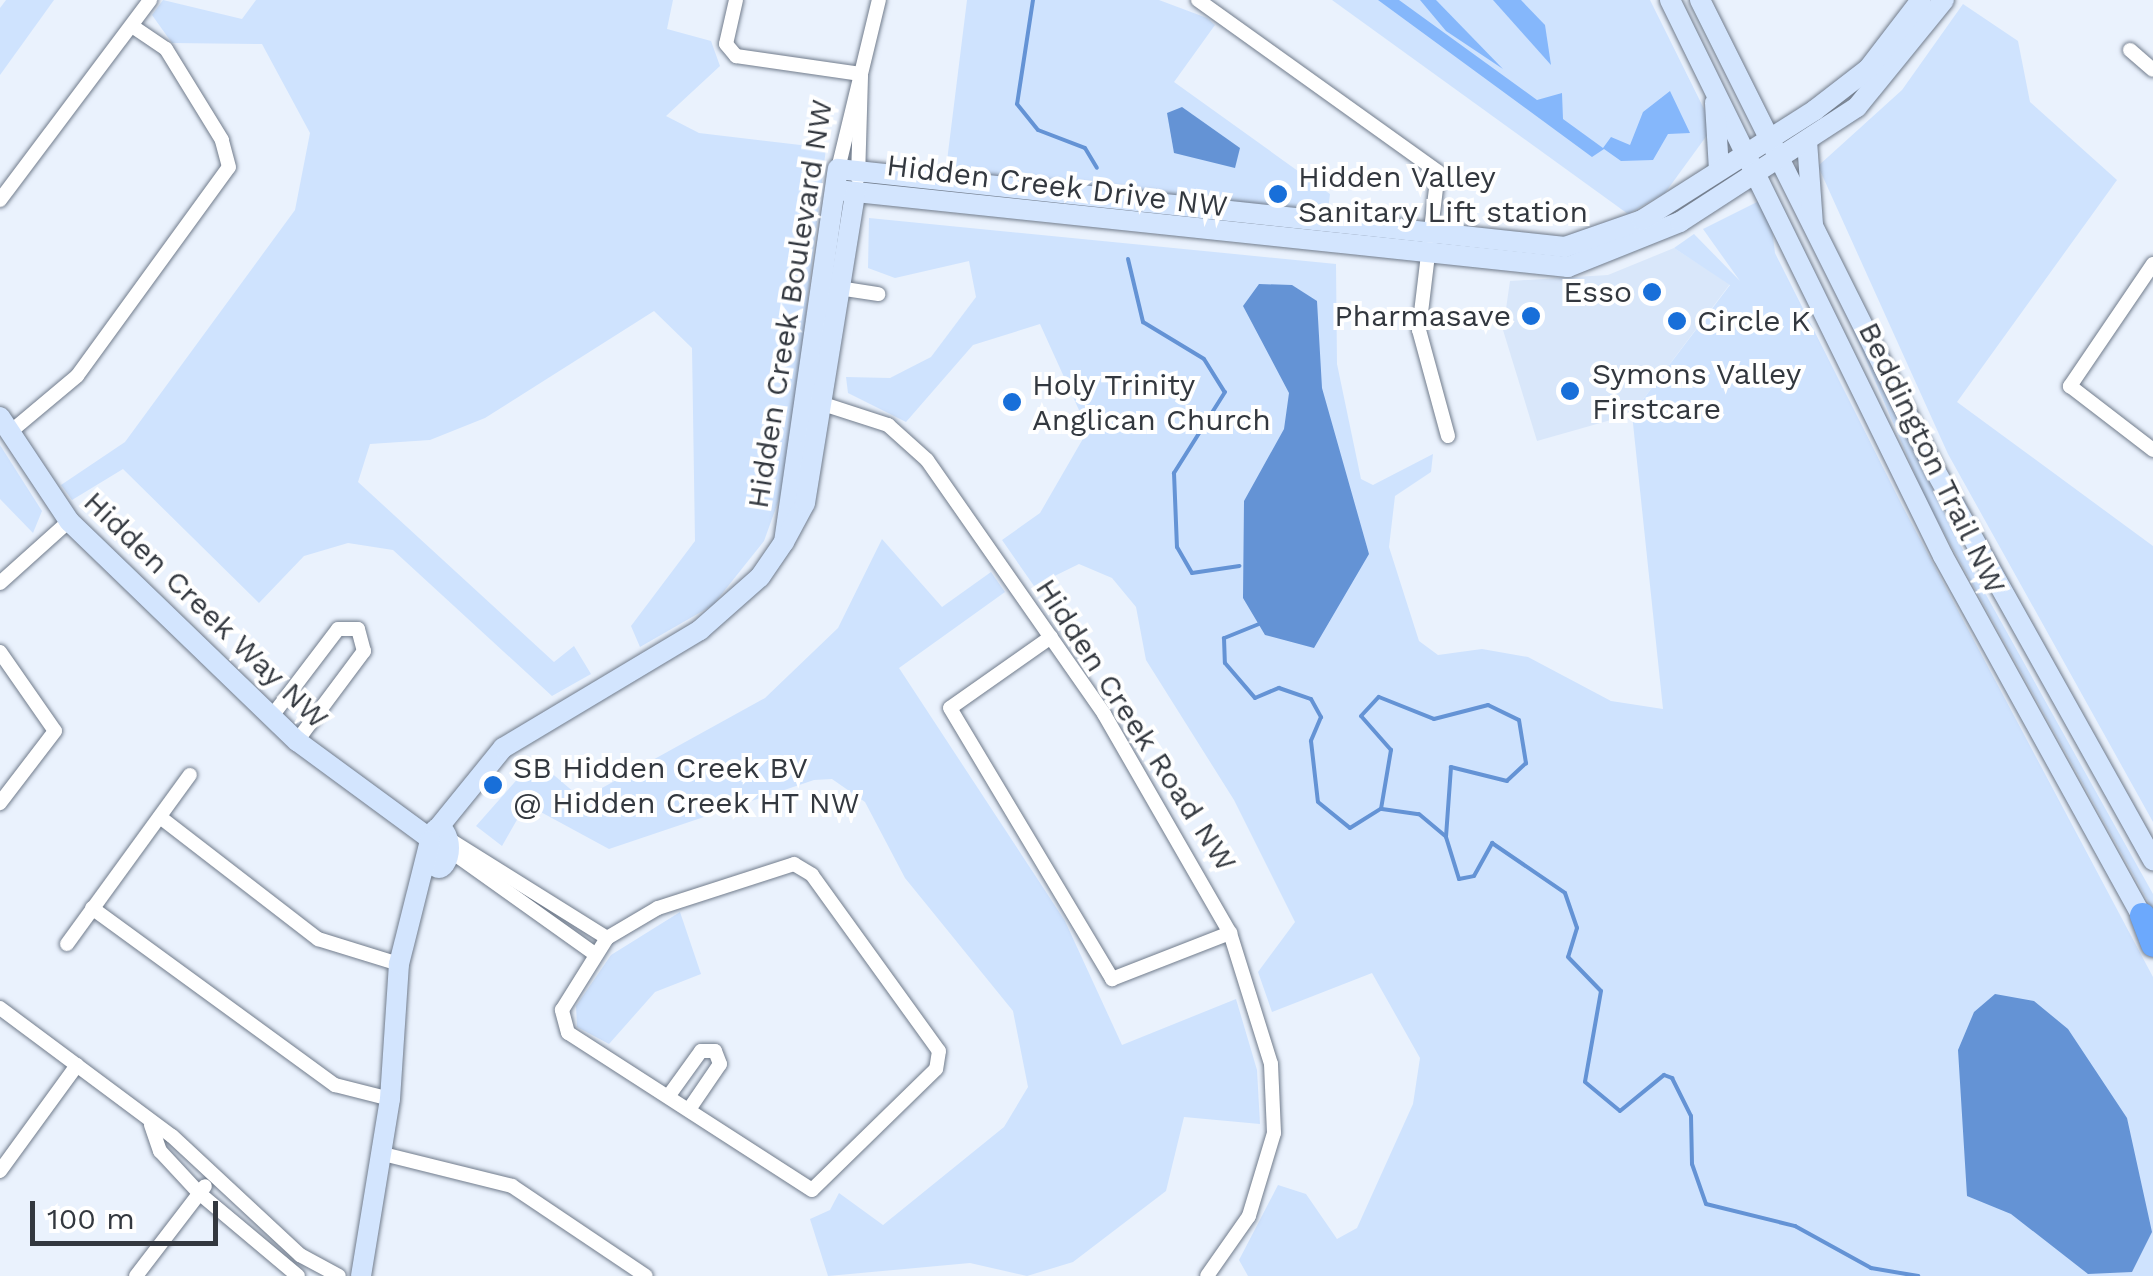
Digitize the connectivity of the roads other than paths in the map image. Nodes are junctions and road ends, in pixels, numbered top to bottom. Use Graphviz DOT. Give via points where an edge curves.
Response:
graph roads {
  1 [pos="150,0"];
  2 [pos="736,0"];
  3 [pos="879,0"];
  4 [pos="1198,0"];
  5 [pos="1670,0"];
  6 [pos="1700,0"];
  7 [pos="1920,0"];
  8 [pos="1944,0"];
  9 [pos="132,26"];
  10 [pos="2130,50"];
  11 [pos="2153,70"];
  12 [pos="861,74"];
  13 [pos="1714,87"];
  14 [pos="1807,141"];
  15 [pos="1774,148"];
  16 [pos="1754,162"];
  17 [pos="1720,170"];
  18 [pos="847,181"];
  19 [pos="0,200"];
  20 [pos="1813,226"];
  21 [pos="1426,247"];
  22 [pos="1567,257"];
  23 [pos="2153,264"];
  24 [pos="830,286"];
  25 [pos="878,294"];
  26 [pos="816,402"];
  27 [pos="5,424"];
  28 [pos="1448,436"];
  29 [pos="2153,450"];
  30 [pos="70,521"];
  31 [pos="0,582"];
  32 [pos="1051,637"];
  33 [pos="0,652"];
  34 [pos="272,716"];
  35 [pos="297,741"];
  36 [pos="190,775"];
  37 [pos="0,803"];
  38 [pos="160,817"];
  39 [pos="438,837"];
  40 [pos="2153,860"];
  41 [pos="92,908"];
  42 [pos="2148,926"];
  43 [pos="1230,934"];
  44 [pos="607,938"];
  45 [pos="67,944"];
  46 [pos="2153,944"];
  47 [pos="592,952"];
  48 [pos="399,964"];
  49 [pos="0,1008"];
  50 [pos="77,1064"];
  51 [pos="670,1094"];
  52 [pos="390,1099"];
  53 [pos="690,1108"];
  54 [pos="151,1125"];
  55 [pos="383,1154"];
  56 [pos="0,1171"];
  57 [pos="212,1178"];
  58 [pos="199,1193"];
  59 [pos="136,1276"];
  60 [pos="298,1276"];
  61 [pos="340,1276"];
  62 [pos="361,1276"];
  63 [pos="646,1276"];
  64 [pos="1207,1276"];
  1 -- 9 [label="street"];
  2 -- 12 [label="street" via="726,44 736,56"];
  3 -- 12 [label="street, Hidden Creek Boulevard NW"];
  4 -- 21 [label="street" via="1438,172"];
  5 -- 13 [label="street, Beddington Trail NW"];
  6 -- 15 [label="street, Beddington Trail NW"];
  7 -- 15 [label="street" via="1868,69"];
  8 -- 14 [label="street" via="1886,81"];
  9 -- 19 [label="street"];
  9 -- 27 [label="street" via="166,49 222,140 228,167 77,376"];
  10 -- 11 [label="street"];
  12 -- 18 [label="street, Hidden Creek Boulevard NW"];
  13 -- 16 [label="street, Beddington Trail NW"];
  13 -- 17 [label="street"];
  14 -- 15 [label="street"];
  14 -- 20 [label="street"];
  15 -- 16 [label="street, Hidden Creek Drive NW"];
  15 -- 20 [label="street, Beddington Trail NW"];
  16 -- 17 [label="street, Hidden Creek Drive NW"];
  16 -- 22 [label="street, Hidden Creek Drive NW" via="1642,243"];
  16 -- 42 [label="street, Beddington Trail NW" via="1943,556"];
  17 -- 22 [label="street, Hidden Creek Drive NW"];
  18 -- 21 [label="street, Hidden Creek Drive NW"];
  18 -- 24 [label="street, Hidden Creek Boulevard NW"];
  20 -- 40 [label="street, Beddington Trail NW" via="2056,698"];
  21 -- 22 [label="street, Hidden Creek Drive NW"];
  21 -- 28 [label="street" via="1419,330"];
  23 -- 29 [label="street" via="2070,386"];
  24 -- 25 [label="street"];
  24 -- 26 [label="street, Hidden Creek Boulevard NW"];
  26 -- 32 [label="street, Hidden Creek Road NW" via="911,444"];
  26 -- 39 [label="street, Hidden Creek Boulevard NW" via="805,503 784,542 734,604 538,721 504,748"];
  27 -- 30 [label="street, Hidden Creek Way NW"];
  30 -- 31 [label="street"];
  30 -- 34 [label="street, Hidden Creek Way NW"];
  32 -- 43 [label="street, Hidden Creek Road NW"];
  32 -- 43 [label="street" via="950,708 1112,980"];
  33 -- 37 [label="street" via="54,732"];
  34 -- 35 [label="street, Hidden Creek Way NW"];
  34 -- 35 [label="street" via="338,630 358,629 364,651"];
  35 -- 39 [label="street, Hidden Creek Way NW" via="401,818"];
  36 -- 38 [label="street"];
  38 -- 41 [label="street"];
  38 -- 48 [label="street" via="318,939"];
  39 -- 44 [label="street, Hidden Creek Way NW"];
  39 -- 47 [label="street, Hidden Creek Way NW"];
  39 -- 48 [label="street, Hidden Creek Boulevard NW" via="420,877"];
  41 -- 45 [label="street"];
  41 -- 52 [label="street" via="335,1085"];
  42 -- 46 [label="highway"];
  43 -- 64 [label="street, Hidden Creek Road NW" via="1272,1064 1274,1134 1250,1216"];
  44 -- 47 [label="street"];
  44 -- 53 [label="street" via="658,908 794,864 812,875 940,1051 936,1069 812,1190"];
  47 -- 51 [label="street" via="562,1010 568,1032"];
  48 -- 52 [label="street, Hidden Creek Boulevard NW"];
  49 -- 50 [label="street"];
  50 -- 54 [label="street"];
  50 -- 56 [label="street"];
  51 -- 53 [label="street"];
  51 -- 53 [label="street" via="700,1051 715,1052 720,1064"];
  52 -- 55 [label="street, Hidden Creek Boulevard NW"];
  54 -- 57 [label="street"];
  54 -- 58 [label="street" via="160,1151"];
  55 -- 62 [label="street, Hidden Creek Boulevard NW"];
  55 -- 63 [label="street" via="512,1186"];
  57 -- 58 [label="street"];
  57 -- 61 [label="street" via="300,1255"];
  58 -- 59 [label="street"];
  58 -- 60 [label="street"];
}
